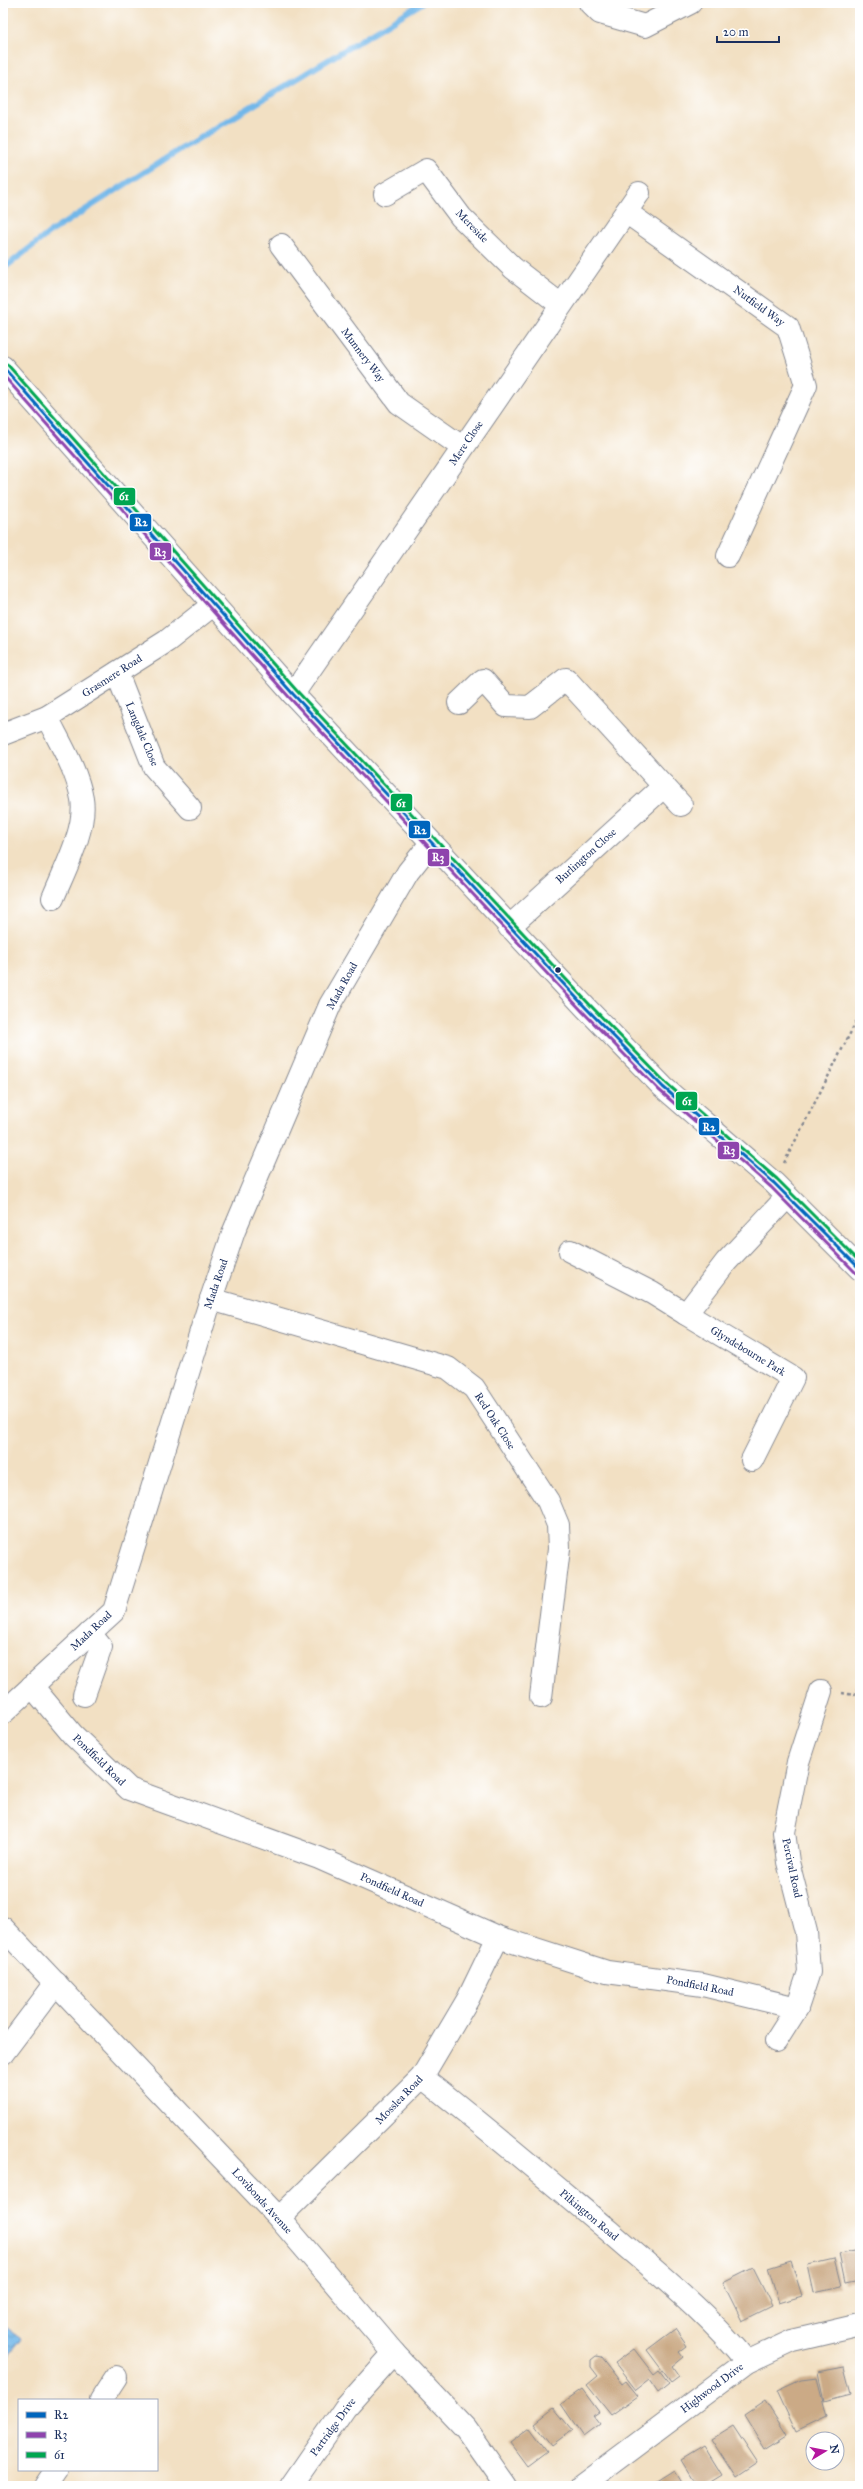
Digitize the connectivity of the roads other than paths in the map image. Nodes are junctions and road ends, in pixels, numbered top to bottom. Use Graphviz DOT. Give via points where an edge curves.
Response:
graph roads {
  1 [pos="590,3"];
  2 [pos="690,3"];
  3 [pos="639,192"];
  4 [pos="385,194"];
  5 [pos="626,212"];
  6 [pos="281,245"];
  7 [pos="561,305"];
  8 [pos="3,367"];
  9 [pos="462,447"];
  10 [pos="728,556"];
  11 [pos="214,604"];
  12 [pos="117,672"];
  13 [pos="293,694"];
  14 [pos="459,703"];
  15 [pos="47,718"];
  16 [pos="3,734"];
  17 [pos="664,786"];
  18 [pos="681,805"];
  19 [pos="190,808"];
  20 [pos="430,843"];
  21 [pos="53,898"];
  22 [pos="509,927"];
  23 [pos="780,1190"];
  24 [pos="570,1251"];
  25 [pos="860,1269"];
  26 [pos="211,1299"];
  27 [pos="686,1314"];
  28 [pos="752,1460"];
  29 [pos="90,1633"];
  30 [pos="32,1686"];
  31 [pos="821,1691"];
  32 [pos="84,1695"];
  33 [pos="541,1697"];
  34 [pos="3,1713"];
  35 [pos="3,1928"];
  36 [pos="498,1937"];
  37 [pos="56,1983"];
  38 [pos="797,2008"];
  39 [pos="776,2041"];
  40 [pos="3,2052"];
  41 [pos="422,2077"];
  42 [pos="279,2218"];
  43 [pos="860,2325"];
  44 [pos="394,2353"];
  45 [pos="747,2362"];
  46 [pos="116,2377"];
  47 [pos="102,2399"];
  48 [pos="56,2471"];
  49 [pos="46,2486"];
  50 [pos="291,2486"];
  51 [pos="506,2486"];
  52 [pos="582,2486"];
  1 -- 2 [label="street" via="600,13 646,26"];
  3 -- 5 [label="street, Mere Close"];
  4 -- 7 [label="street, Mereside" via="426,170 461,217 513,268"];
  5 -- 7 [label="street, Mere Close"];
  5 -- 10 [label="street, Nutfield Way" via="788,326 806,385"];
  6 -- 9 [label="street, Munnery Way" via="399,403"];
  7 -- 9 [label="street, Mere Close"];
  8 -- 11 [label="street"];
  9 -- 13 [label="street, Mere Close"];
  11 -- 12 [label="street, Grasmere Road" via="166,641"];
  11 -- 13 [label="street"];
  12 -- 15 [label="street, Grasmere Road"];
  12 -- 19 [label="street, Langdale Close" via="154,767"];
  13 -- 20 [label="street"];
  14 -- 17 [label="street" via="483,680 506,706 530,707 566,679"];
  15 -- 16 [label="street, Grasmere Road"];
  15 -- 21 [label="street" via="75,774 82,800 80,823"];
  17 -- 18 [label="street"];
  17 -- 22 [label="street, Burlington Close"];
  20 -- 22 [label="street"];
  20 -- 26 [label="street, Mada Road" via="408,872 330,1005 234,1232"];
  22 -- 23 [label="street" via="663,1087"];
  23 -- 25 [label="street"];
  23 -- 27 [label="street"];
  24 -- 27 [label="street, Glyndebourne Park" via="652,1293"];
  26 -- 29 [label="street, Mada Road" via="114,1611"];
  26 -- 33 [label="street, Red Oak Close" via="448,1368 474,1388 548,1501 558,1525 559,1549"];
  27 -- 28 [label="street, Glyndebourne Park" via="793,1378"];
  29 -- 30 [label="street, Mada Road"];
  29 -- 32 [label="street" via="101,1647"];
  30 -- 34 [label="street, Mada Road"];
  30 -- 36 [label="street, Pondfield Road" via="73,1735 129,1789 319,1858"];
  31 -- 38 [label="street, Percival Road" via="798,1762 784,1832 788,1862 806,1932 809,1972"];
  35 -- 37 [label="street, Lovibonds Avenue"];
  36 -- 38 [label="street, Pondfield Road" via="607,1972 703,1985"];
  36 -- 41 [label="street, Mosslea Road" via="468,1999"];
  37 -- 40 [label="street"];
  37 -- 42 [label="street, Lovibonds Avenue"];
  38 -- 39 [label="street, Percival Road"];
  41 -- 42 [label="street, Mosslea Road"];
  41 -- 45 [label="street, Pilkington Road" via="496,2136 679,2291 722,2331"];
  42 -- 44 [label="street, Lovibonds Avenue"];
  43 -- 45 [label="street, Highwood Drive" via="792,2341"];
  44 -- 50 [label="street, Partridge Drive" via="345,2408"];
  44 -- 51 [label="street, Lovibonds Avenue" via="466,2429"];
  45 -- 52 [label="street, Highwood Drive"];
  46 -- 47 [label="street"];
  48 -- 49 [label="street"];
}
